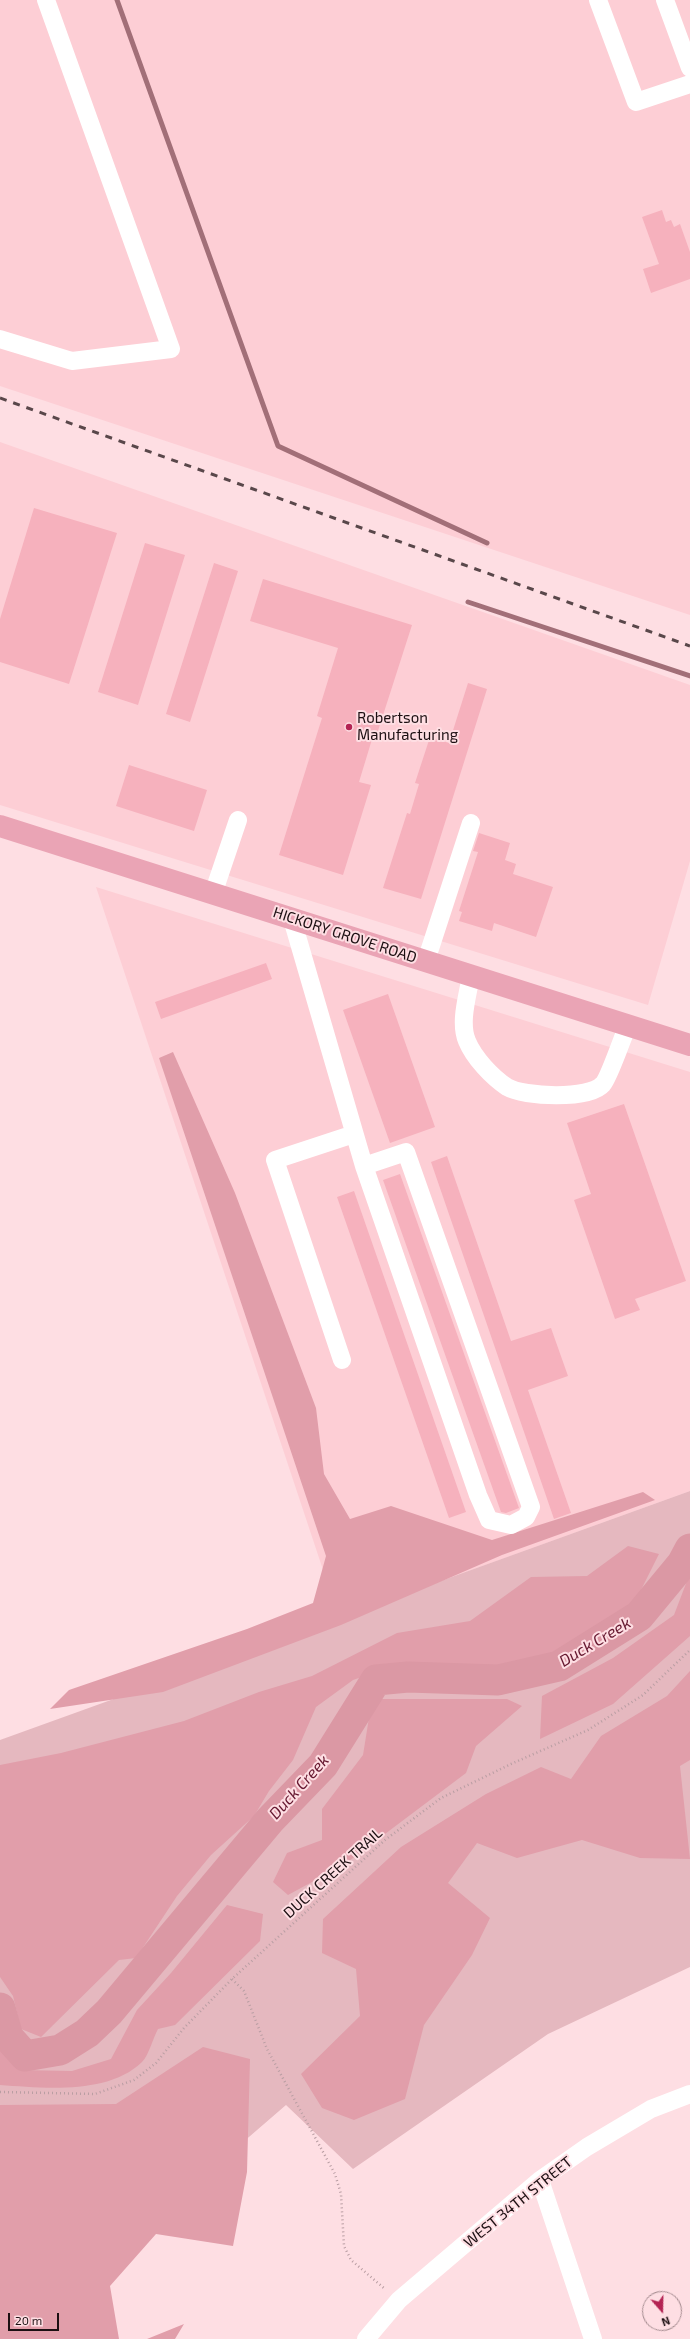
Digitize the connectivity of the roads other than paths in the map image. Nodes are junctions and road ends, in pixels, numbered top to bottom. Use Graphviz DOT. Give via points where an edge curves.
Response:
graph roads {
  1 [pos="46,0"];
  2 [pos="598,0"];
  3 [pos="665,0"];
  4 [pos="690,68"];
  5 [pos="690,84"];
  6 [pos="0,339"];
  7 [pos="238,820"];
  8 [pos="471,823"];
  9 [pos="0,826"];
  10 [pos="213,894"];
  11 [pos="292,918"];
  12 [pos="426,961"];
  13 [pos="471,975"];
  14 [pos="628,1025"];
  15 [pos="690,1045"];
  16 [pos="354,1134"];
  17 [pos="364,1166"];
  18 [pos="342,1360"];
  19 [pos="690,2094"];
  20 [pos="540,2180"];
  21 [pos="366,2339"];
  22 [pos="593,2339"];
  1 -- 6 [label="street" via="171,349 72,361"];
  2 -- 5 [label="street" via="636,102"];
  3 -- 4 [label="street"];
  7 -- 10 [label="street"];
  8 -- 12 [label="street"];
  9 -- 10 [label="main road, HICKORY GROVE ROAD"];
  10 -- 11 [label="main road, HICKORY GROVE ROAD"];
  11 -- 12 [label="main road, HICKORY GROVE ROAD"];
  11 -- 16 [label="street"];
  12 -- 13 [label="main road, HICKORY GROVE ROAD"];
  13 -- 14 [label="main road, HICKORY GROVE ROAD"];
  13 -- 14 [label="street" via="464,1018 467,1041 484,1066 508,1087 550,1096 591,1092 604,1084"];
  14 -- 15 [label="main road, HICKORY GROVE ROAD"];
  16 -- 17 [label="street"];
  16 -- 18 [label="street" via="275,1160"];
  17 -- 17 [label="street" via="478,1495 489,1520 510,1525 526,1517 531,1507 406,1152"];
  19 -- 20 [label="street, WEST 34TH STREET" via="651,2108"];
  20 -- 21 [label="street, WEST 34TH STREET" via="399,2300"];
  20 -- 22 [label="street"];
}
